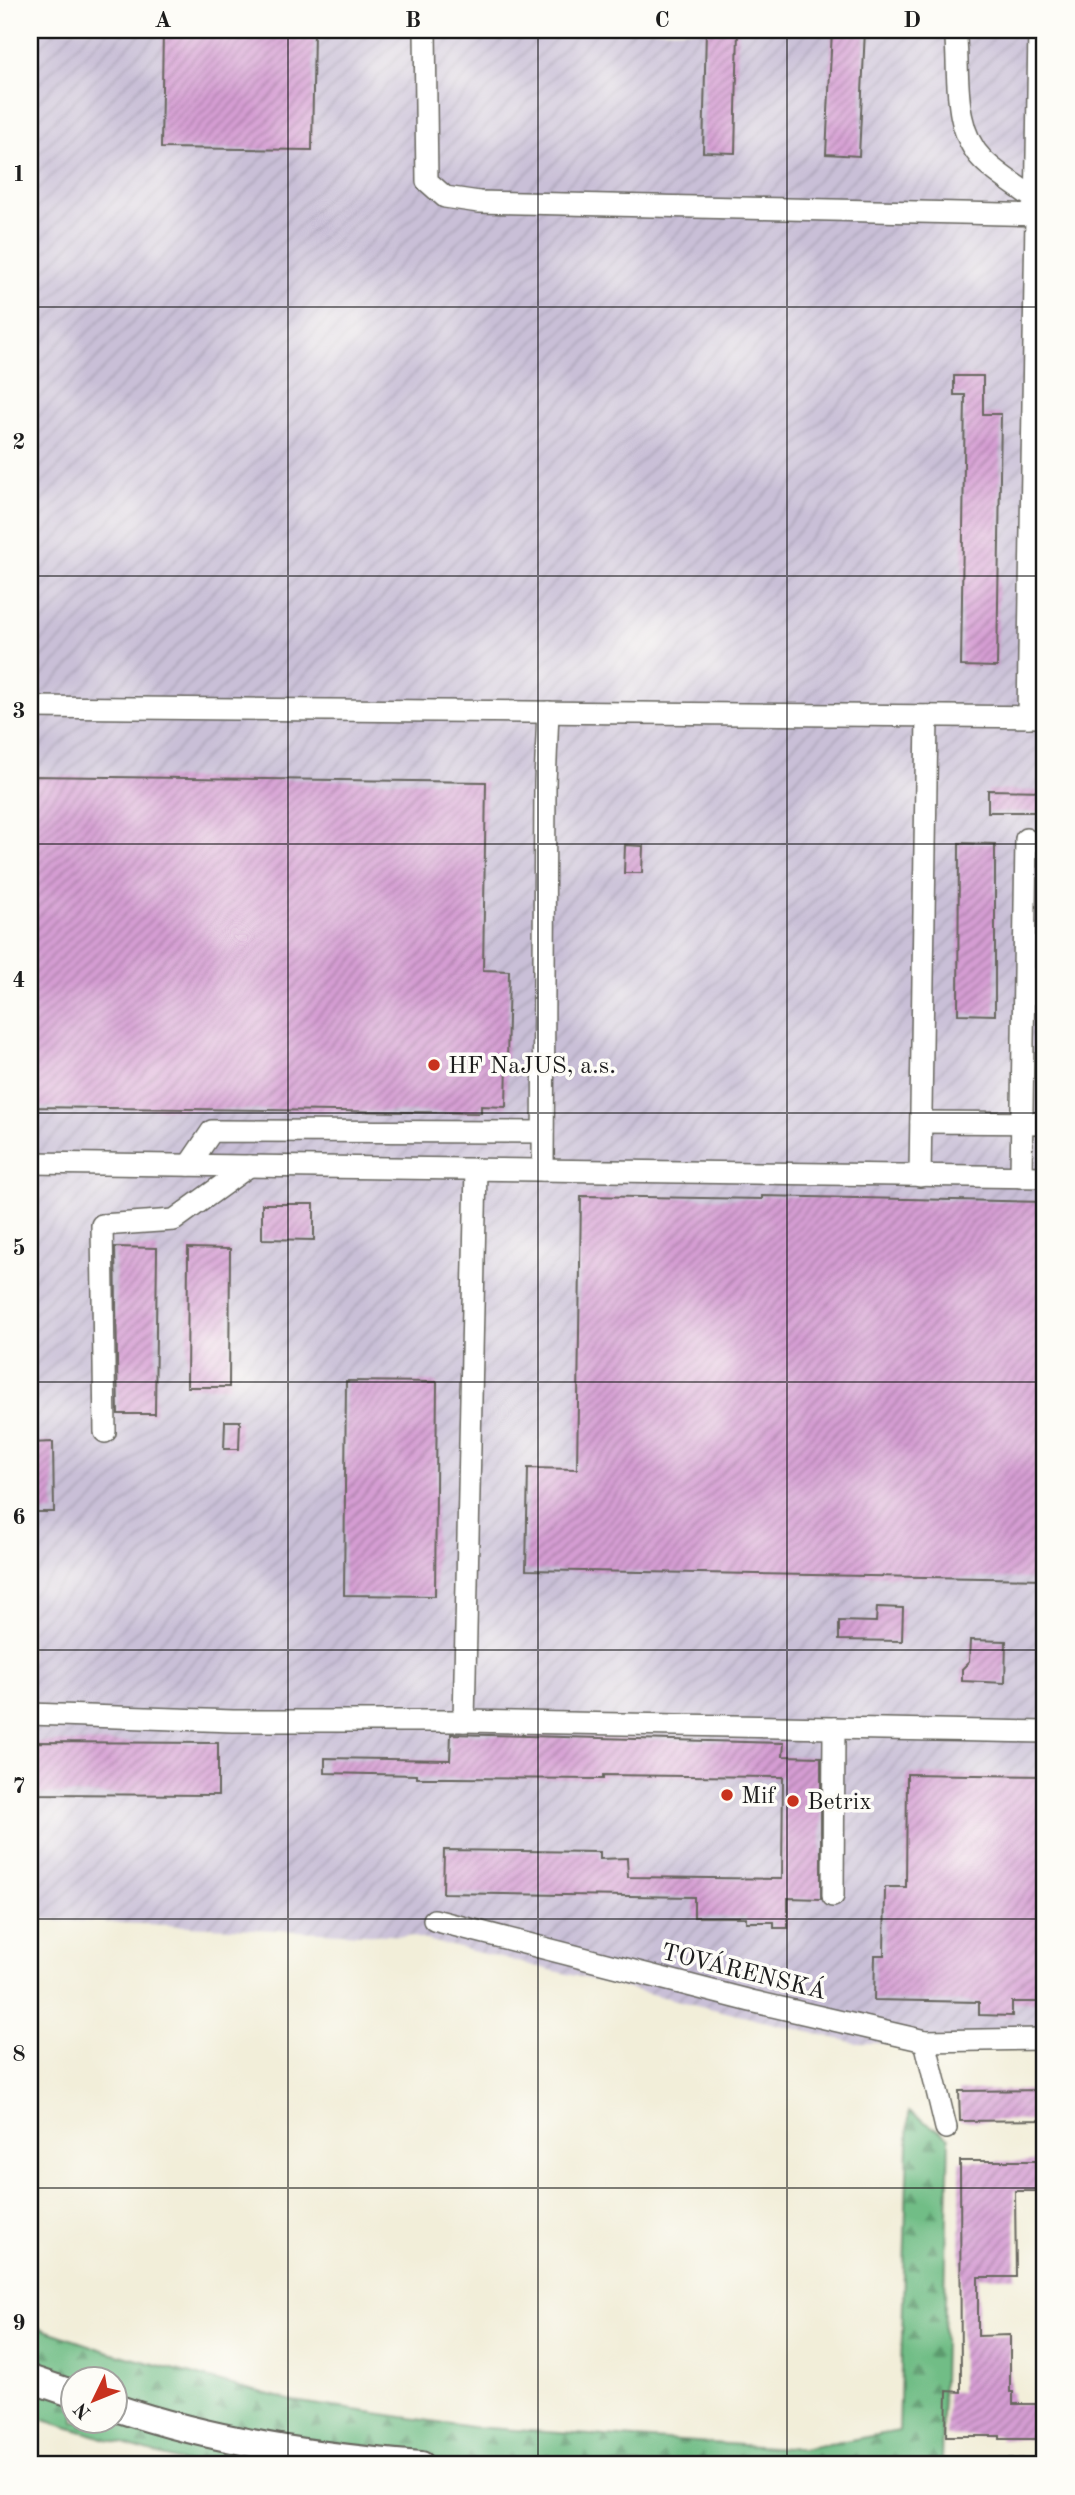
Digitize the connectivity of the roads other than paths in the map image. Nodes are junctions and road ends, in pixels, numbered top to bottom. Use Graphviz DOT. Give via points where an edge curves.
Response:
graph roads {
  1 [pos="425,30"];
  2 [pos="951,30"];
  3 [pos="1039,30"];
  4 [pos="1039,210"];
  5 [pos="30,707"];
  6 [pos="548,712"];
  7 [pos="927,716"];
  8 [pos="1037,717"];
  9 [pos="1026,839"];
  10 [pos="921,1122"];
  11 [pos="1022,1123"];
  12 [pos="1045,1123"];
  13 [pos="544,1132"];
  14 [pos="30,1163"];
  15 [pos="189,1165"];
  16 [pos="249,1166"];
  17 [pos="476,1169"];
  18 [pos="543,1170"];
  19 [pos="920,1175"];
  20 [pos="1021,1177"];
  21 [pos="1045,1177"];
  22 [pos="105,1432"];
  23 [pos="30,1713"];
  24 [pos="464,1721"];
  25 [pos="834,1728"];
  26 [pos="1045,1732"];
  27 [pos="833,1896"];
  28 [pos="434,1920"];
  29 [pos="1045,2039"];
  30 [pos="925,2041"];
  31 [pos="946,2128"];
  32 [pos="30,2379"];
  33 [pos="60,2389"];
  34 [pos="130,2412"];
  35 [pos="421,2465"];
  1 -- 4 [label="lane" via="427,181 445,197 479,202"];
  2 -- 4 [label="lane" via="956,39 962,118 969,143"];
  3 -- 4 [label="lane"];
  4 -- 8 [label="lane"];
  5 -- 6 [label="lane"];
  6 -- 7 [label="lane"];
  6 -- 13 [label="lane"];
  7 -- 8 [label="lane"];
  7 -- 10 [label="lane"];
  9 -- 11 [label="lane"];
  10 -- 11 [label="lane"];
  10 -- 19 [label="lane"];
  11 -- 12 [label="lane"];
  11 -- 20 [label="lane"];
  13 -- 15 [label="lane" via="212,1131"];
  13 -- 18 [label="lane"];
  14 -- 15 [label="lane"];
  15 -- 16 [label="lane"];
  16 -- 17 [label="lane"];
  16 -- 22 [label="lane" via="174,1220 102,1225"];
  17 -- 18 [label="lane"];
  17 -- 24 [label="lane"];
  18 -- 19 [label="lane"];
  19 -- 20 [label="lane"];
  20 -- 21 [label="lane"];
  23 -- 24 [label="lane" via="233,1721"];
  24 -- 25 [label="lane"];
  25 -- 26 [label="lane"];
  25 -- 27 [label="lane"];
  28 -- 30 [label="lane, TOVÁRENSKÁ"];
  29 -- 30 [label="lane, TOVÁRENSKÁ"];
  30 -- 31 [label="lane"];
  32 -- 33 [label="main road"];
  34 -- 35 [label="main road" via="252,2443"];
}
